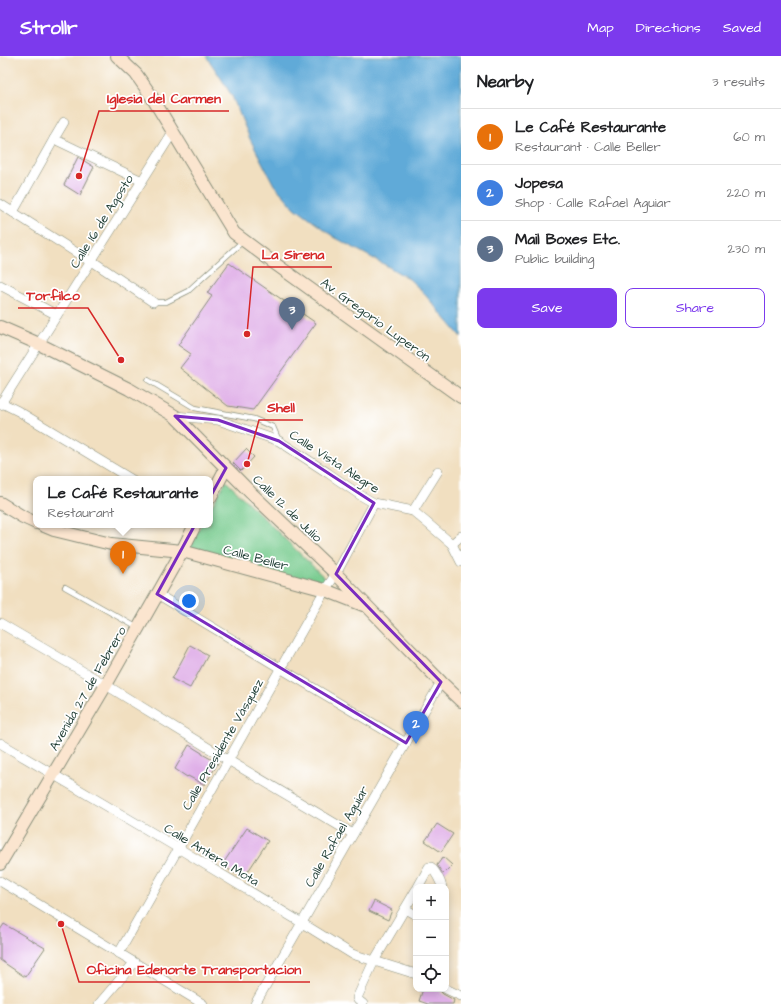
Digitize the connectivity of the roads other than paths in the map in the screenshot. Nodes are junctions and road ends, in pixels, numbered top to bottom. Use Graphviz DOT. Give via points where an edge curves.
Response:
graph roads {
  1 [pos="117,56"];
  2 [pos="64,122"];
  3 [pos="173,132"];
  4 [pos="54,139"];
  5 [pos="142,181"];
  6 [pos="0,204"];
  7 [pos="13,212"];
  8 [pos="243,240"];
  9 [pos="92,261"];
  10 [pos="0,285"];
  11 [pos="153,302"];
  12 [pos="57,314"];
  13 [pos="0,327"];
  14 [pos="39,344"];
  15 [pos="148,380"];
  16 [pos="461,397"];
  17 [pos="0,403"];
  18 [pos="175,416"];
  19 [pos="279,441"];
  20 [pos="226,468"];
  21 [pos="438,470"];
  22 [pos="126,476"];
  23 [pos="213,492"];
  24 [pos="0,502"];
  25 [pos="374,503"];
  26 [pos="413,511"];
  27 [pos="33,522"];
  28 [pos="49,528"];
  29 [pos="194,528"];
  30 [pos="461,536"];
  31 [pos="452,544"];
  32 [pos="182,551"];
  33 [pos="461,562"];
  34 [pos="336,574"];
  35 [pos="65,586"];
  36 [pos="325,590"];
  37 [pos="157,594"];
  38 [pos="367,606"];
  39 [pos="0,624"];
  40 [pos="138,628"];
  41 [pos="280,668"];
  42 [pos="441,682"];
  43 [pos="106,685"];
  44 [pos="461,701"];
  45 [pos="406,742"];
  46 [pos="0,744"];
  47 [pos="228,760"];
  48 [pos="53,774"];
  49 [pos="353,834"];
  50 [pos="178,848"];
  51 [pos="0,864"];
  52 [pos="0,881"];
  53 [pos="420,884"];
  54 [pos="441,884"];
  55 [pos="413,895"];
  56 [pos="405,909"];
  57 [pos="413,913"];
  58 [pos="302,923"];
  59 [pos="119,953"];
  60 [pos="374,961"];
  61 [pos="134,963"];
  62 [pos="413,973"];
  63 [pos="449,990"];
  64 [pos="461,996"];
  65 [pos="99,1004"];
  66 [pos="203,1004"];
  67 [pos="255,1004"];
  68 [pos="363,1004"];
  1 -- 3 [label="street, Av. Gregorio Luperón" via="136,74"];
  2 -- 4 [label="street"];
  3 -- 5 [label="street, Calle 16 de Agosto"];
  3 -- 8 [label="street, Av. Gregorio Luperón" via="234,233"];
  4 -- 5 [label="street"];
  4 -- 7 [label="street"];
  5 -- 9 [label="street, Calle 16 de Agosto"];
  6 -- 7 [label="street"];
  7 -- 9 [label="street"];
  8 -- 11 [label="lane" via="188,291 166,302"];
  8 -- 16 [label="street, Av. Gregorio Luperón"];
  9 -- 11 [label="street"];
  9 -- 12 [label="street, Calle 16 de Agosto"];
  10 -- 12 [label="street"];
  12 -- 14 [label="street, Calle 16 de Agosto"];
  13 -- 14 [label="street, Calle 12 de Julio"];
  14 -- 17 [label="street, Calle 16 de Agosto"];
  14 -- 18 [label="street, Calle 12 de Julio" via="129,389"];
  15 -- 19 [label="lane" via="195,408 254,419 273,427"];
  17 -- 22 [label="street" via="18,411"];
  18 -- 19 [label="street, Calle Vista Alegre" via="218,420"];
  18 -- 20 [label="street, Calle 12 de Julio"];
  19 -- 25 [label="street, Calle Vista Alegre"];
  20 -- 23 [label="street"];
  20 -- 34 [label="street, Calle 12 de Julio"];
  21 -- 26 [label="street"];
  24 -- 27 [label="street"];
  25 -- 26 [label="street, Calle Vista Alegre"];
  25 -- 34 [label="street"];
  26 -- 31 [label="street, Calle Vista Alegre"];
  28 -- 32 [label="street, Calle Beller" via="111,544"];
  29 -- 32 [label="street, Avenida 27 de Febrero"];
  30 -- 31 [label="street"];
  31 -- 33 [label="street, Calle Vista Alegre"];
  32 -- 36 [label="street, Calle Beller"];
  32 -- 37 [label="street, Avenida 27 de Febrero"];
  34 -- 36 [label="street, Calle Presidente Vásquez"];
  34 -- 38 [label="street, Calle 12 de Julio"];
  35 -- 40 [label="lane"];
  36 -- 38 [label="street, Calle Beller"];
  36 -- 41 [label="street, Calle Presidente Vásquez"];
  37 -- 40 [label="street, Avenida 27 de Febrero"];
  37 -- 41 [label="street"];
  38 -- 42 [label="street, Calle 12 de Julio"];
  39 -- 43 [label="street"];
  40 -- 43 [label="street, Avenida 27 de Febrero"];
  41 -- 45 [label="street"];
  41 -- 47 [label="street, Calle Presidente Vásquez"];
  42 -- 44 [label="street, Calle 12 de Julio"];
  42 -- 45 [label="street, Calle Rafael Aguiar"];
  43 -- 47 [label="street"];
  43 -- 48 [label="street, Avenida 27 de Febrero"];
  45 -- 49 [label="street, Calle Rafael Aguiar"];
  46 -- 48 [label="street, Calle Antera Mota"];
  47 -- 49 [label="street"];
  47 -- 50 [label="street, Calle Presidente Vásquez"];
  48 -- 50 [label="street, Calle Antera Mota"];
  48 -- 51 [label="street, Avenida 27 de Febrero"];
  49 -- 58 [label="street, Calle Rafael Aguiar"];
  50 -- 58 [label="street, Calle Antera Mota"];
  50 -- 59 [label="street, Calle Presidente Vásquez"];
  52 -- 59 [label="street"];
  53 -- 54 [label="street" via="431,867"];
  55 -- 56 [label="street"];
  56 -- 57 [label="street"];
  56 -- 60 [label="street"];
  58 -- 60 [label="street, Calle Antera Mota" via="352,954"];
  58 -- 67 [label="street, Calle Rafael Aguiar"];
  59 -- 61 [label="street"];
  60 -- 62 [label="street, Calle Antera Mota"];
  60 -- 68 [label="street" via="357,998"];
  61 -- 65 [label="street"];
  61 -- 66 [label="street"];
  63 -- 64 [label="street"];
}
